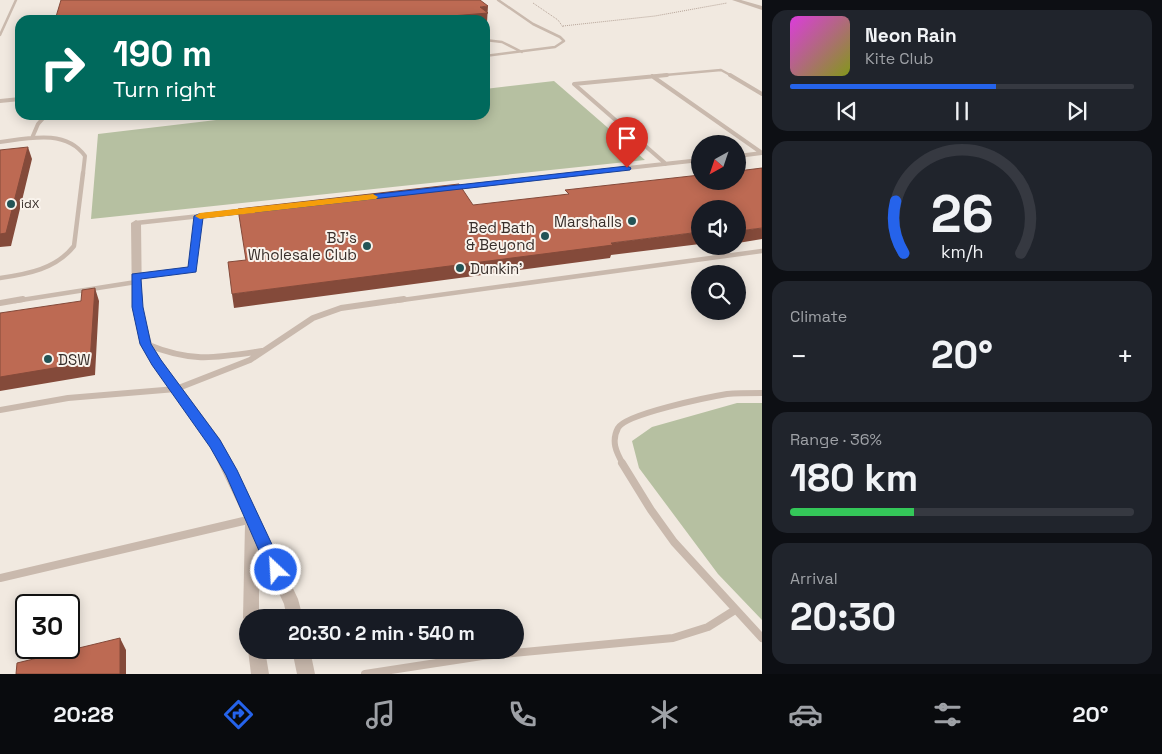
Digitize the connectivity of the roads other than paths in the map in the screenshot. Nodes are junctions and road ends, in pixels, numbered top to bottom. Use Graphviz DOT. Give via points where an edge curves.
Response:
graph roads {
  1 [pos="16,0"];
  2 [pos="498,0"];
  3 [pos="737,0"];
  4 [pos="762,8"];
  5 [pos="0,36"];
  6 [pos="490,41"];
  7 [pos="522,52"];
  8 [pos="490,55"];
  9 [pos="652,76"];
  10 [pos="762,94"];
  11 [pos="15,100"];
  12 [pos="0,101"];
  13 [pos="42,120"];
  14 [pos="32,138"];
  15 [pos="0,142"];
  16 [pos="762,153"];
  17 [pos="746,155"];
  18 [pos="691,161"];
  19 [pos="666,164"];
  20 [pos="452,188"];
  21 [pos="247,211"];
  22 [pos="199,216"];
  23 [pos="136,223"];
  24 [pos="762,251"];
  25 [pos="0,278"];
  26 [pos="136,279"];
  27 [pos="0,303"];
  28 [pos="146,344"];
  29 [pos="266,350"];
  30 [pos="176,389"];
  31 [pos="762,393"];
  32 [pos="0,410"];
  33 [pos="252,520"];
  34 [pos="0,578"];
  35 [pos="251,609"];
  36 [pos="293,609"];
  37 [pos="735,610"];
  38 [pos="762,638"];
  39 [pos="258,659"];
  40 [pos="303,659"];
  41 [pos="260,674"];
  42 [pos="306,674"];
  43 [pos="365,674"];
  1 -- 5 [label="lane"];
  2 -- 7 [label="lane" via="564,41 560,45"];
  3 -- 4 [label="street"];
  6 -- 7 [label="lane" via="502,42"];
  7 -- 8 [label="lane"];
  9 -- 10 [label="lane" via="721,70"];
  9 -- 16 [label="lane"];
  9 -- 19 [label="lane" via="574,84"];
  11 -- 12 [label="lane"];
  13 -- 14 [label="lane"];
  14 -- 15 [label="lane"];
  14 -- 25 [label="lane" via="71,140 80,145 85,156 74,246 65,257 46,267"];
  16 -- 17 [label="lane"];
  18 -- 19 [label="lane"];
  19 -- 20 [label="lane"];
  21 -- 22 [label="lane"];
  22 -- 23 [label="lane"];
  22 -- 26 [label="lane" via="192,269"];
  23 -- 26 [label="street"];
  24 -- 29 [label="lane" via="341,308 306,322"];
  26 -- 27 [label="lane"];
  26 -- 28 [label="street" via="140,327"];
  28 -- 29 [label="lane" via="192,358"];
  28 -- 30 [label="street"];
  29 -- 30 [label="lane" via="228,370"];
  30 -- 32 [label="lane" via="68,398"];
  30 -- 33 [label="street" via="219,451"];
  31 -- 37 [label="lane" via="728,394 645,413 624,421 618,427 614,440 616,452 651,510 674,542"];
  33 -- 34 [label="lane"];
  33 -- 35 [label="street"];
  33 -- 36 [label="street"];
  37 -- 38 [label="lane"];
  37 -- 43 [label="lane" via="708,627 673,638 482,656"];
  39 -- 41 [label="street"];
  40 -- 42 [label="street"];
}
